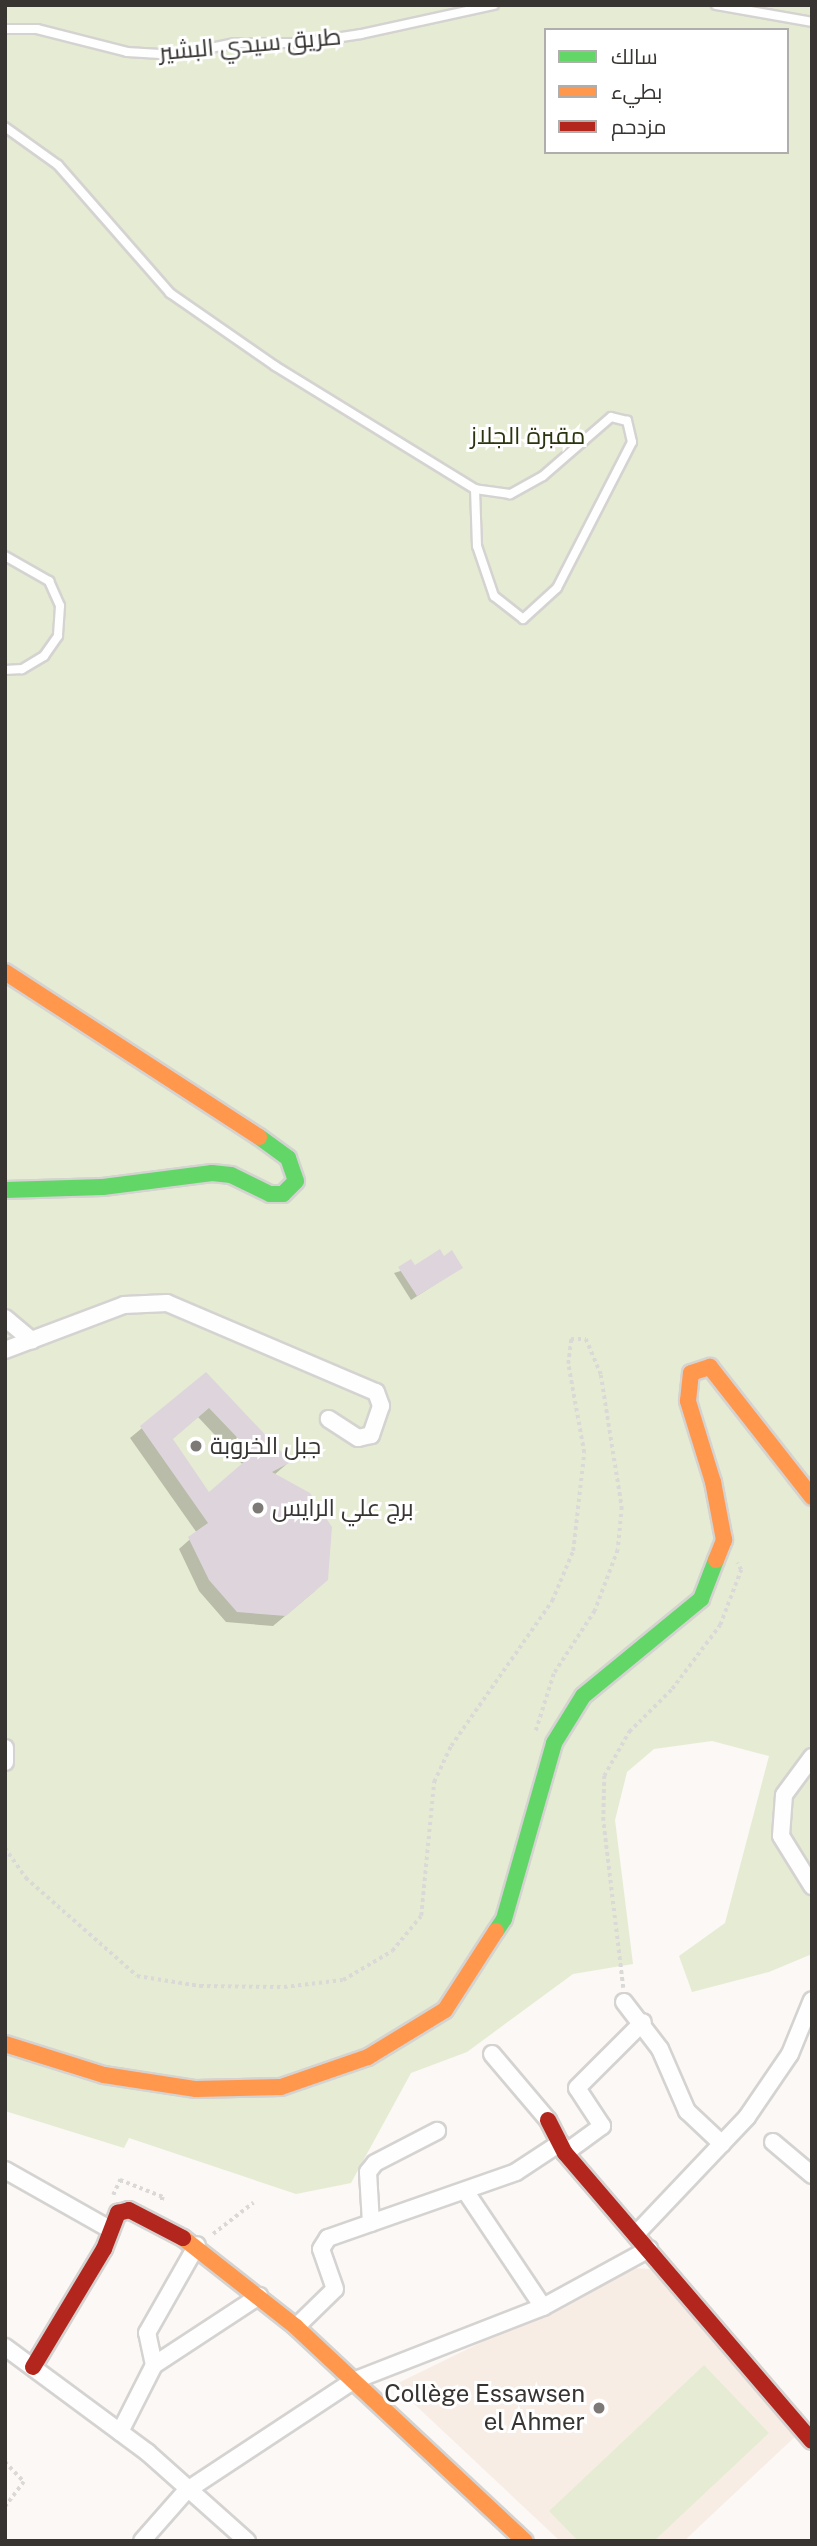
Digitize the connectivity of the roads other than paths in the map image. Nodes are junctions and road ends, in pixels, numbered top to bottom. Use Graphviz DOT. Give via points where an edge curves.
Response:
graph roads {
  1 [pos="494,5"];
  2 [pos="716,5"];
  3 [pos="812,22"];
  4 [pos="5,29"];
  5 [pos="5,127"];
  6 [pos="475,489"];
  7 [pos="5,556"];
  8 [pos="5,670"];
  9 [pos="5,972"];
  10 [pos="5,1190"];
  11 [pos="5,1318"];
  12 [pos="32,1341"];
  13 [pos="5,1350"];
  14 [pos="329,1419"];
  15 [pos="812,1497"];
  16 [pos="5,1748"];
  17 [pos="812,1758"];
  18 [pos="5,1762"];
  19 [pos="812,1886"];
  20 [pos="812,2000"];
  21 [pos="624,2002"];
  22 [pos="643,2022"];
  23 [pos="5,2044"];
  24 [pos="492,2054"];
  25 [pos="437,2131"];
  26 [pos="772,2142"];
  27 [pos="722,2144"];
  28 [pos="562,2148"];
  29 [pos="5,2170"];
  30 [pos="812,2175"];
  31 [pos="466,2192"];
  32 [pos="371,2223"];
  33 [pos="111,2230"];
  34 [pos="637,2233"];
  35 [pos="197,2245"];
  36 [pos="649,2249"];
  37 [pos="259,2296"];
  38 [pos="543,2307"];
  39 [pos="296,2327"];
  40 [pos="5,2347"];
  41 [pos="154,2365"];
  42 [pos="33,2367"];
  43 [pos="353,2381"];
  44 [pos="120,2432"];
  45 [pos="812,2441"];
  46 [pos="186,2491"];
  47 [pos="142,2541"];
  48 [pos="247,2541"];
  49 [pos="525,2541"];
  1 -- 4 [label="lane, طريق سيدي البشير" via="349,36 302,43 235,43 177,55 127,52 37,29"];
  2 -- 3 [label="lane"];
  5 -- 6 [label="lane" via="58,165 170,293 275,366"];
  6 -- 6 [label="lane" via="477,547 494,596 523,619 557,587 632,442 627,421 611,417 543,476 510,494"];
  7 -- 8 [label="lane" via="49,581 60,606 58,636 44,656 22,669"];
  9 -- 10 [label="street" via="272,1146 288,1158 296,1181 283,1194 270,1195 231,1175 212,1173 103,1187"];
  11 -- 12 [label="street"];
  12 -- 13 [label="street"];
  12 -- 14 [label="street" via="124,1305 167,1303 376,1392 381,1406 371,1435 358,1438"];
  15 -- 23 [label="street" via="710,1367 691,1373 688,1401 713,1482 724,1540 701,1599 583,1696 554,1743 505,1919 445,2010 368,2057 281,2087 197,2088 104,2075"];
  16 -- 18 [label="street"];
  17 -- 19 [label="street" via="784,1795 781,1836"];
  20 -- 27 [label="street" via="781,2068"];
  21 -- 22 [label="street"];
  22 -- 27 [label="street" via="687,2111"];
  22 -- 28 [label="street" via="577,2088 602,2126"];
  24 -- 28 [label="street" via="548,2120"];
  25 -- 32 [label="street" via="375,2163 368,2172"];
  26 -- 30 [label="street"];
  27 -- 34 [label="street"];
  28 -- 31 [label="street"];
  28 -- 34 [label="street"];
  29 -- 33 [label="street"];
  31 -- 32 [label="street"];
  31 -- 38 [label="street"];
  32 -- 39 [label="street" via="323,2243 335,2289"];
  33 -- 35 [label="street" via="118,2213 129,2210"];
  33 -- 42 [label="street"];
  34 -- 36 [label="street"];
  35 -- 37 [label="street"];
  35 -- 41 [label="street" via="147,2333"];
  36 -- 38 [label="street"];
  36 -- 45 [label="street"];
  37 -- 39 [label="street"];
  37 -- 41 [label="street"];
  38 -- 43 [label="street"];
  39 -- 43 [label="street"];
  40 -- 42 [label="street"];
  41 -- 44 [label="street"];
  42 -- 44 [label="street"];
  43 -- 46 [label="street"];
  43 -- 49 [label="street"];
  44 -- 46 [label="street"];
  46 -- 47 [label="street"];
  46 -- 48 [label="street"];
}
